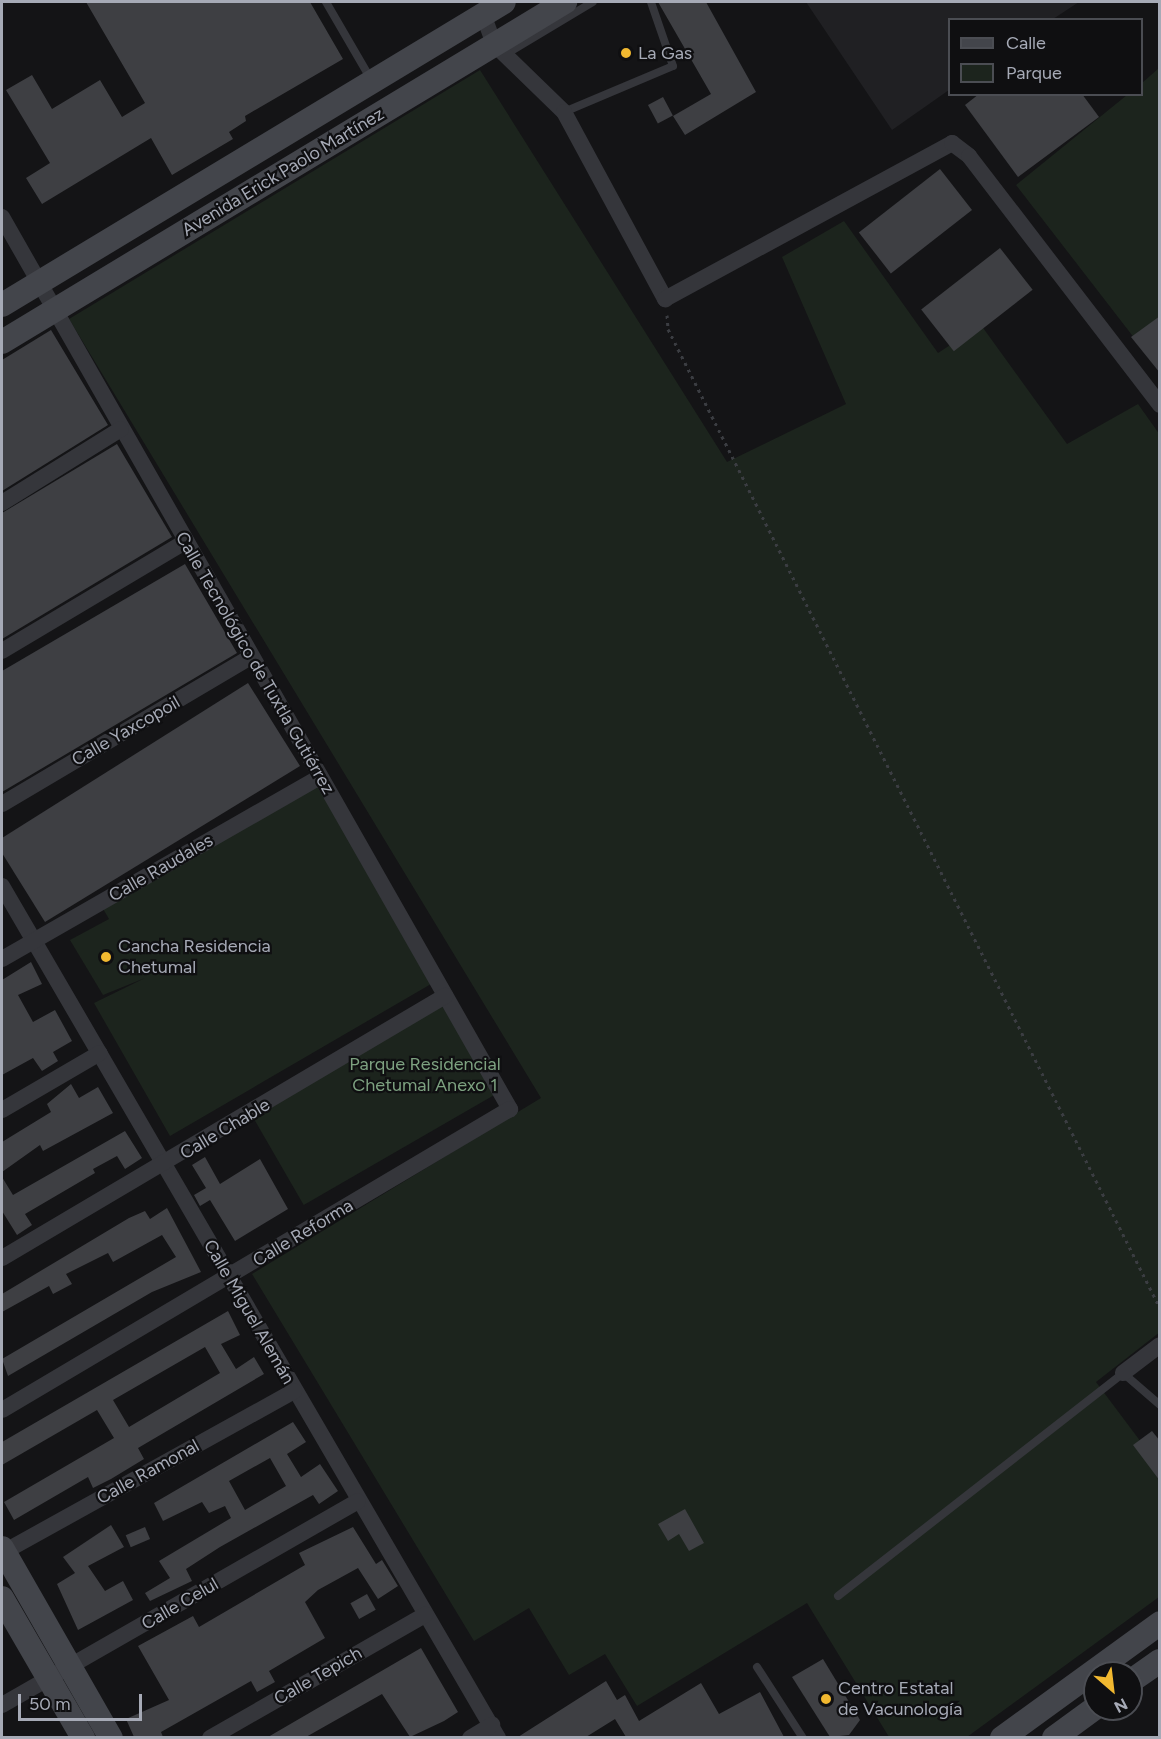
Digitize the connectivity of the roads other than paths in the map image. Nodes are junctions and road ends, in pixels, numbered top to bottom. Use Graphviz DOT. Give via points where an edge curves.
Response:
graph roads {
  1 [pos="326,2"];
  2 [pos="504,2"];
  3 [pos="565,2"];
  4 [pos="593,2"];
  5 [pos="651,2"];
  6 [pos="480,8"];
  7 [pos="500,49"];
  8 [pos="372,81"];
  9 [pos="564,112"];
  10 [pos="2,217"];
  11 [pos="40,282"];
  12 [pos="2,305"];
  13 [pos="53,311"];
  14 [pos="2,342"];
  15 [pos="1160,405"];
  16 [pos="121,429"];
  17 [pos="2,503"];
  18 [pos="185,542"];
  19 [pos="2,651"];
  20 [pos="251,657"];
  21 [pos="320,777"];
  22 [pos="2,804"];
  23 [pos="2,886"];
  24 [pos="33,940"];
  25 [pos="2,959"];
  26 [pos="445,996"];
  27 [pos="100,1053"];
  28 [pos="510,1109"];
  29 [pos="2,1110"];
  30 [pos="164,1166"];
  31 [pos="2,1258"];
  32 [pos="229,1277"];
  33 [pos="1160,1345"];
  34 [pos="1123,1373"];
  35 [pos="294,1391"];
  36 [pos="1160,1405"];
  37 [pos="2,1410"];
  38 [pos="358,1501"];
  39 [pos="2,1551"];
  40 [pos="838,1596"];
  41 [pos="2,1598"];
  42 [pos="425,1615"];
  43 [pos="1160,1623"];
  44 [pos="1160,1661"];
  45 [pos="757,1667"];
  46 [pos="71,1668"];
  47 [pos="1143,1673"];
  48 [pos="48,1678"];
  49 [pos="2,1706"];
  50 [pos="1083,1716"];
  51 [pos="495,1731"];
  52 [pos="83,1737"];
  53 [pos="111,1737"];
  54 [pos="210,1737"];
  55 [pos="470,1737"];
  56 [pos="802,1737"];
  57 [pos="1002,1737"];
  58 [pos="1054,1737"];
  1 -- 8 [label="lane"];
  2 -- 6 [label="main road, Avenida Erick Paolo Martínez"];
  3 -- 7 [label="main road, Avenida Erick Paolo Martínez"];
  4 -- 7 [label="lane"];
  5 -- 9 [label="lane" via="673,66"];
  6 -- 7 [label="street"];
  6 -- 8 [label="main road, Avenida Erick Paolo Martínez"];
  7 -- 9 [label="street"];
  7 -- 13 [label="main road, Avenida Erick Paolo Martínez"];
  8 -- 11 [label="main road, Avenida Erick Paolo Martínez"];
  9 -- 15 [label="street" via="665,299 952,142 969,156"];
  10 -- 11 [label="street, Calle Tecnológico de Tuxtla Gutiérrez"];
  11 -- 12 [label="main road, Avenida Erick Paolo Martínez"];
  11 -- 13 [label="street, Calle Tecnológico de Tuxtla Gutiérrez"];
  13 -- 14 [label="main road, Avenida Erick Paolo Martínez"];
  13 -- 16 [label="street, Calle Tecnológico de Tuxtla Gutiérrez"];
  16 -- 17 [label="street"];
  16 -- 18 [label="street, Calle Tecnológico de Tuxtla Gutiérrez"];
  18 -- 19 [label="street"];
  18 -- 20 [label="street, Calle Tecnológico de Tuxtla Gutiérrez"];
  20 -- 21 [label="street, Calle Tecnológico de Tuxtla Gutiérrez"];
  20 -- 22 [label="street, Calle Yaxcopoil"];
  21 -- 24 [label="street, Calle Raudales"];
  21 -- 26 [label="street, Calle Tecnológico de Tuxtla Gutiérrez"];
  23 -- 24 [label="street, Calle Miguel Alemán"];
  24 -- 25 [label="street, Calle Raudales"];
  24 -- 27 [label="street, Calle Miguel Alemán"];
  26 -- 28 [label="street, Calle Tecnológico de Tuxtla Gutiérrez"];
  26 -- 30 [label="street, Calle Chable"];
  27 -- 29 [label="street"];
  27 -- 30 [label="street, Calle Miguel Alemán"];
  28 -- 32 [label="street, Calle Reforma"];
  30 -- 31 [label="street, Calle Chable"];
  30 -- 32 [label="street, Calle Miguel Alemán"];
  32 -- 35 [label="street, Calle Miguel Alemán"];
  32 -- 37 [label="street, Calle Reforma"];
  33 -- 34 [label="street"];
  34 -- 36 [label="lane"];
  34 -- 40 [label="lane"];
  35 -- 38 [label="street, Calle Miguel Alemán"];
  35 -- 39 [label="street, Calle Ramonal"];
  38 -- 42 [label="street, Calle Miguel Alemán"];
  38 -- 46 [label="street, Calle Celul"];
  39 -- 46 [label="main road"];
  41 -- 48 [label="main road"];
  42 -- 51 [label="street, Calle Miguel Alemán"];
  42 -- 54 [label="street, Calle Tepich"];
  43 -- 57 [label="main road"];
  44 -- 47 [label="main road"];
  45 -- 56 [label="lane"];
  46 -- 48 [label="street, Calle Celul"];
  46 -- 53 [label="main road"];
  48 -- 49 [label="street, Calle Celul"];
  48 -- 52 [label="main road"];
  50 -- 58 [label="main road"];
  51 -- 55 [label="street"];
}
